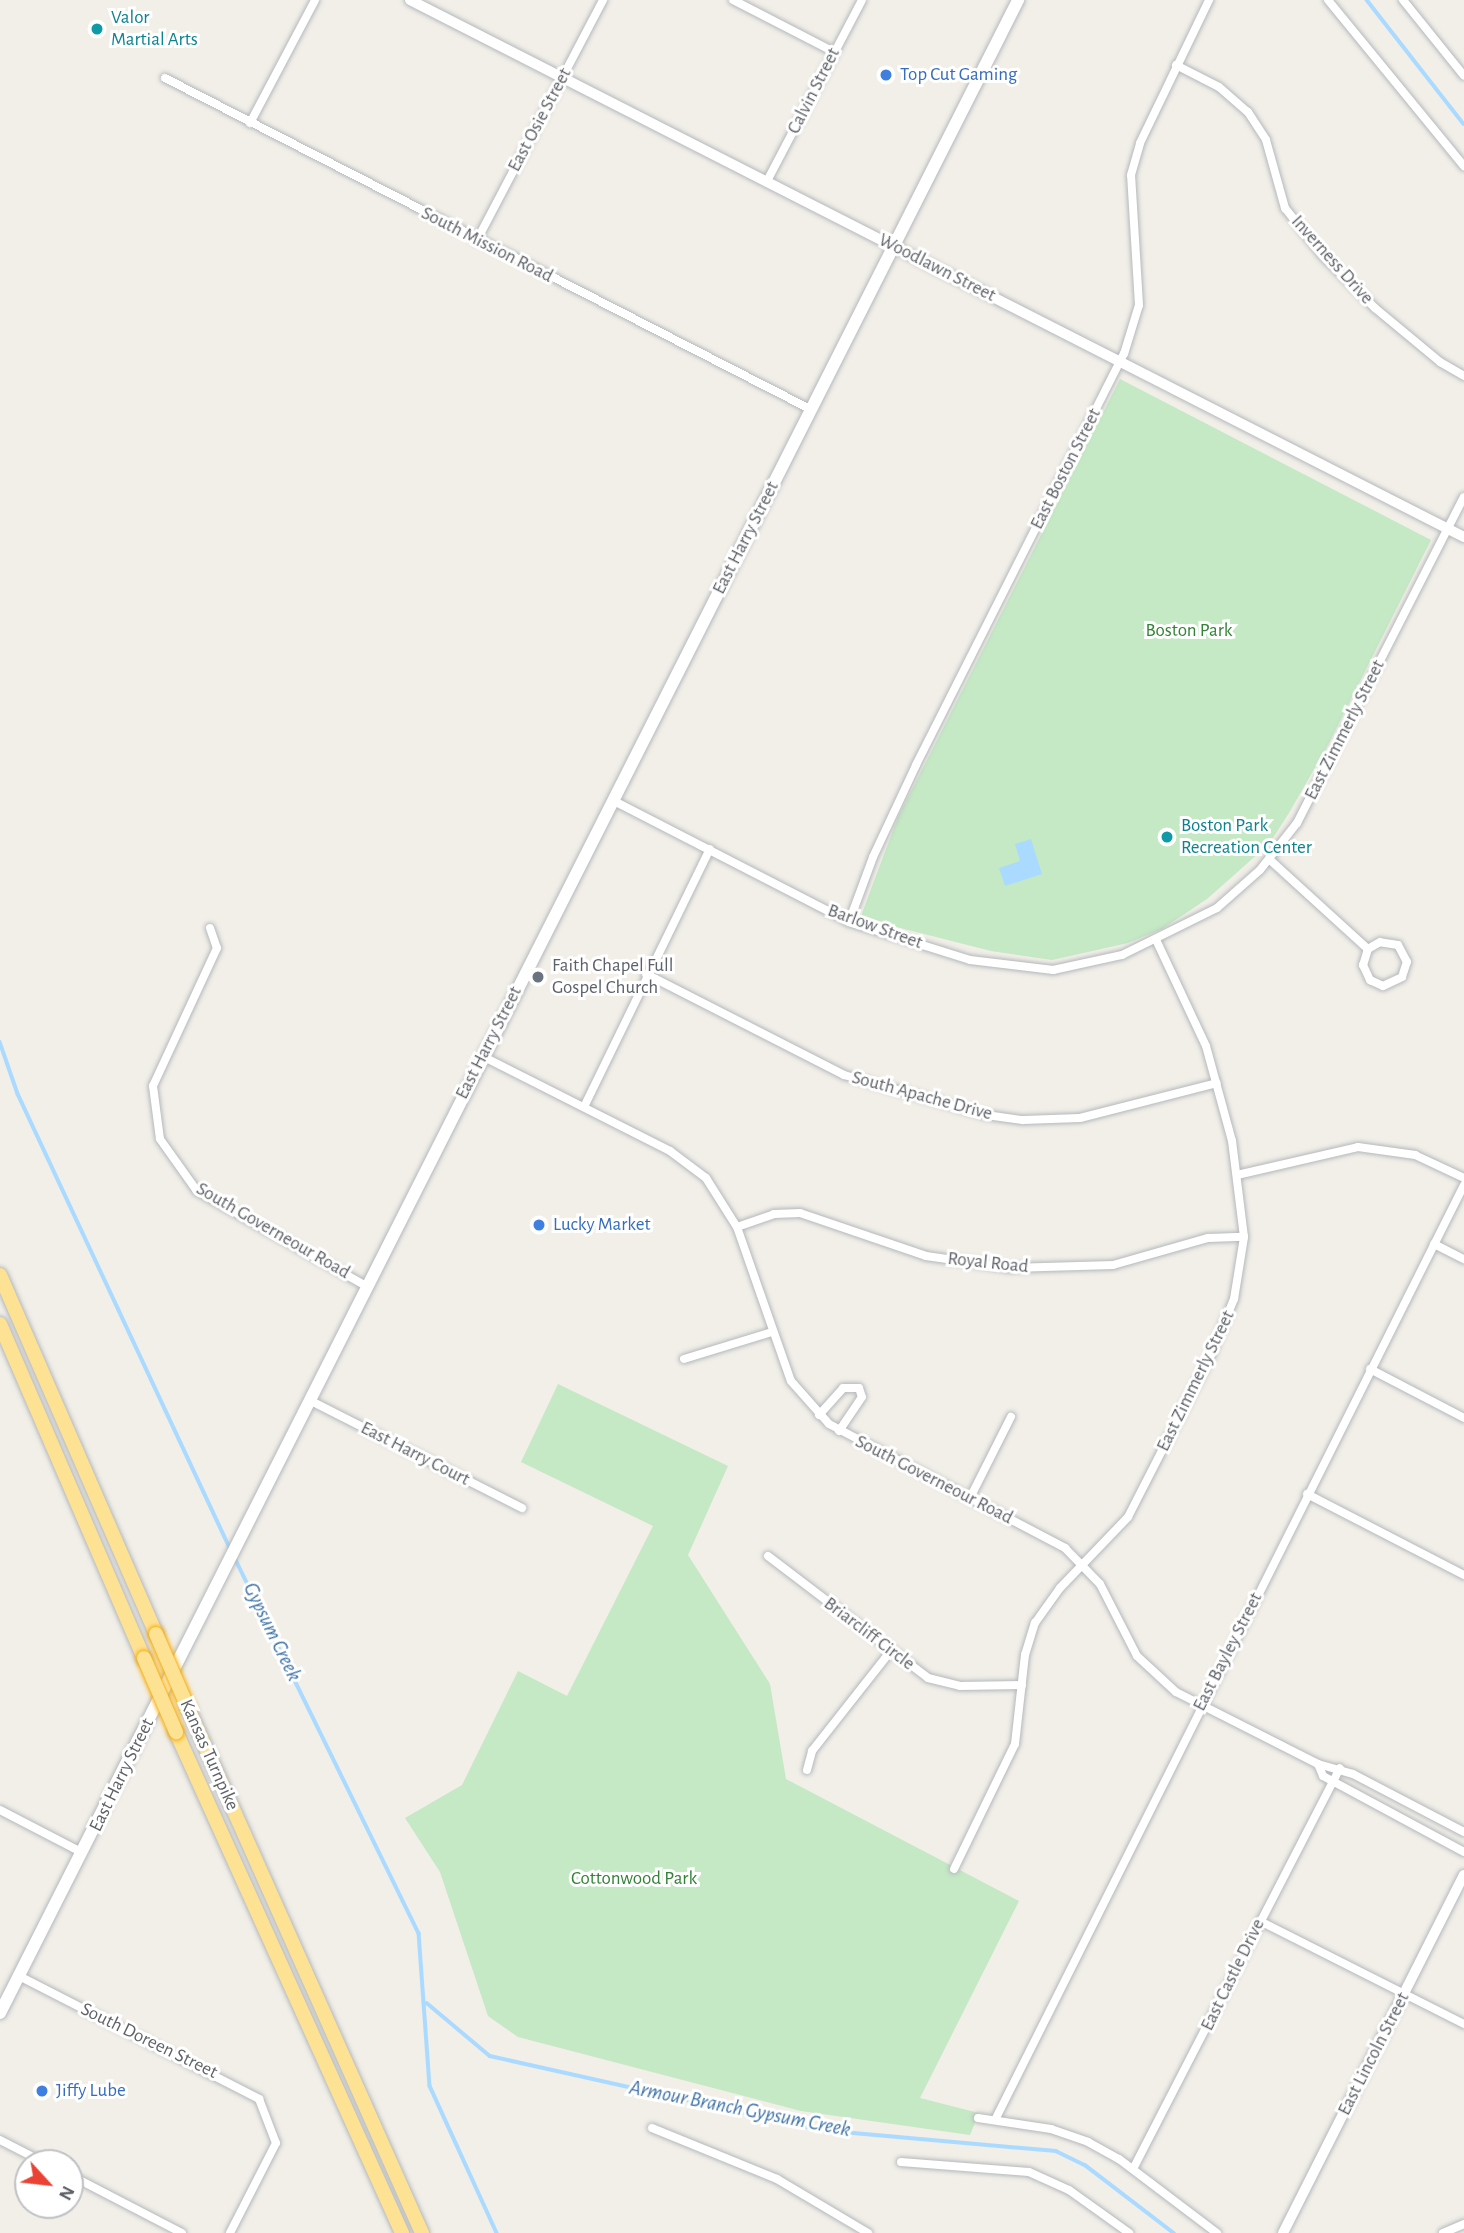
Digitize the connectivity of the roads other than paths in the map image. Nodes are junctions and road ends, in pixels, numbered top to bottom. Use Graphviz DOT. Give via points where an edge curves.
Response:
graph roads {
  1 [pos="315,0"];
  2 [pos="410,0"];
  3 [pos="603,0"];
  4 [pos="733,0"];
  5 [pos="862,0"];
  6 [pos="1018,0"];
  7 [pos="1209,0"];
  8 [pos="1328,0"];
  9 [pos="1403,0"];
  10 [pos="834,52"];
  11 [pos="1176,65"];
  12 [pos="1464,76"];
  13 [pos="166,78"];
  14 [pos="563,78"];
  15 [pos="250,122"];
  16 [pos="1464,166"];
  17 [pos="767,181"];
  18 [pos="477,240"];
  19 [pos="891,245"];
  20 [pos="1120,362"];
  21 [pos="1464,376"];
  22 [pos="810,409"];
  23 [pos="1464,496"];
  24 [pos="1448,529"];
  25 [pos="1464,537"];
  26 [pos="612,800"];
  27 [pos="710,849"];
  28 [pos="1269,859"];
  29 [pos="849,922"];
  30 [pos="210,928"];
  31 [pos="1157,942"];
  32 [pos="1368,948"];
  33 [pos="646,974"];
  34 [pos="482,1056"];
  35 [pos="1217,1083"];
  36 [pos="584,1107"];
  37 [pos="1237,1175"];
  38 [pos="1464,1178"];
  39 [pos="1464,1185"];
  40 [pos="737,1227"];
  41 [pos="1244,1237"];
  42 [pos="1434,1244"];
  43 [pos="1464,1259"];
  44 [pos="0,1275"];
  45 [pos="366,1286"];
  46 [pos="0,1324"];
  47 [pos="772,1332"];
  48 [pos="684,1359"];
  49 [pos="1370,1369"];
  50 [pos="309,1399"];
  51 [pos="819,1415"];
  52 [pos="1011,1417"];
  53 [pos="1464,1418"];
  54 [pos="839,1431"];
  55 [pos="1307,1494"];
  56 [pos="970,1498"];
  57 [pos="522,1508"];
  58 [pos="768,1556"];
  59 [pos="1084,1565"];
  60 [pos="1464,1575"];
  61 [pos="890,1652"];
  62 [pos="1022,1685"];
  63 [pos="1200,1706"];
  64 [pos="1318,1764"];
  65 [pos="1340,1768"];
  66 [pos="807,1770"];
  67 [pos="1333,1781"];
  68 [pos="0,1810"];
  69 [pos="1464,1832"];
  70 [pos="1464,1852"];
  71 [pos="83,1853"];
  72 [pos="954,1869"];
  73 [pos="1464,1875"];
  74 [pos="1259,1921"];
  75 [pos="19,1976"];
  76 [pos="1404,1994"];
  77 [pos="0,2013"];
  78 [pos="1464,2024"];
  79 [pos="978,2118"];
  80 [pos="995,2120"];
  81 [pos="652,2128"];
  82 [pos="0,2140"];
  83 [pos="18,2149"];
  84 [pos="901,2162"];
  85 [pos="1133,2169"];
  86 [pos="84,2182"];
  87 [pos="1464,2224"];
  88 [pos="858,2231"];
  89 [pos="182,2233"];
  90 [pos="230,2233"];
  91 [pos="402,2233"];
  92 [pos="422,2233"];
  93 [pos="868,2233"];
  94 [pos="1129,2233"];
  95 [pos="1217,2233"];
  96 [pos="1283,2233"];
  97 [pos="1443,2233"];
  1 -- 15 [label="street"];
  2 -- 14 [label="street, Woodlawn Street"];
  3 -- 14 [label="street, East Osie Street"];
  4 -- 10 [label="street"];
  5 -- 10 [label="street, Calvin Street"];
  6 -- 19 [label="main road, East Harry Street"];
  7 -- 11 [label="street, East Boston Street"];
  8 -- 16 [label="street"];
  9 -- 12 [label="street"];
  10 -- 17 [label="street, Calvin Street"];
  11 -- 20 [label="street, East Boston Street" via="1140,143 1131,175 1139,305"];
  11 -- 21 [label="street, Inverness Drive" via="1219,87 1248,113 1266,140 1285,208 1323,256 1386,317"];
  13 -- 15 [label="street, South Mission Road"];
  14 -- 17 [label="street, Woodlawn Street"];
  14 -- 18 [label="street, East Osie Street"];
  15 -- 18 [label="street, South Mission Road"];
  17 -- 19 [label="street, Woodlawn Street"];
  18 -- 22 [label="street, South Mission Road"];
  19 -- 20 [label="street, Woodlawn Street"];
  19 -- 22 [label="main road, East Harry Street"];
  20 -- 24 [label="street, Woodlawn Street"];
  20 -- 29 [label="street, East Boston Street" via="910,776"];
  22 -- 26 [label="main road, East Harry Street"];
  23 -- 24 [label="street, East Zimmerly Street"];
  24 -- 25 [label="street, Woodlawn Street"];
  24 -- 28 [label="street, East Zimmerly Street" via="1297,824"];
  26 -- 27 [label="street, Barlow Street"];
  26 -- 34 [label="main road, East Harry Street"];
  27 -- 29 [label="street, Barlow Street"];
  27 -- 33 [label="street"];
  28 -- 31 [label="street, East Zimmerly Street" via="1217,908"];
  28 -- 32 [label="street"];
  29 -- 31 [label="street, Barlow Street" via="970,960 1053,970"];
  30 -- 45 [label="street, South Governeour Road" via="217,948 153,1086 160,1139 197,1191"];
  31 -- 35 [label="street, East Zimmerly Street" via="1206,1046"];
  32 -- 32 [label="street" via="1363,965 1370,980 1383,986 1402,977 1407,962 1398,946 1380,942"];
  33 -- 35 [label="street, South Apache Drive" via="853,1079 986,1115 1023,1120 1080,1118"];
  33 -- 36 [label="street"];
  34 -- 36 [label="street, South Governeour Road"];
  34 -- 45 [label="main road, East Harry Street"];
  35 -- 37 [label="street, East Zimmerly Street"];
  36 -- 40 [label="street, South Governeour Road" via="695,1167 716,1190"];
  37 -- 38 [label="street" via="1358,1147 1415,1155"];
  37 -- 41 [label="street, East Zimmerly Street"];
  39 -- 42 [label="street, East Bayley Street"];
  40 -- 41 [label="street, Royal Road" via="775,1214 800,1213 926,1256 1010,1268 1113,1265 1208,1238"];
  40 -- 47 [label="street, South Governeour Road"];
  41 -- 59 [label="street, East Zimmerly Street" via="1234,1299 1211,1355 1128,1517"];
  42 -- 43 [label="street"];
  42 -- 49 [label="street, East Bayley Street"];
  44 -- 92 [label="highway, Kansas Turnpike, bridge"];
  45 -- 50 [label="main road, East Harry Street"];
  46 -- 91 [label="highway, Kansas Turnpike, bridge" via="176,1732"];
  47 -- 48 [label="street"];
  47 -- 51 [label="street, South Governeour Road" via="790,1381"];
  49 -- 53 [label="street"];
  49 -- 55 [label="street, East Bayley Street"];
  50 -- 57 [label="street, East Harry Court"];
  50 -- 71 [label="main road, East Harry Street"];
  51 -- 54 [label="street, South Governeour Road"];
  51 -- 54 [label="street" via="843,1388 854,1385 862,1397"];
  52 -- 56 [label="street"];
  54 -- 56 [label="street, South Governeour Road"];
  55 -- 60 [label="street"];
  55 -- 63 [label="street, East Bayley Street"];
  56 -- 59 [label="street, South Governeour Road" via="1053,1541"];
  58 -- 61 [label="street, Briarcliff Circle"];
  59 -- 62 [label="street, East Zimmerly Street" via="1035,1623"];
  59 -- 63 [label="street, South Governeour Road" via="1105,1593 1138,1656 1160,1679"];
  61 -- 62 [label="street, Briarcliff Circle" via="945,1684"];
  61 -- 66 [label="street" via="812,1751"];
  62 -- 72 [label="street, East Zimmerly Street" via="1015,1744"];
  63 -- 64 [label="street, South Governeour Road"];
  63 -- 80 [label="street, East Bayley Street"];
  64 -- 65 [label="street, South Governeour Road"];
  64 -- 67 [label="street" via="1323,1776"];
  65 -- 67 [label="street, East Castle Drive"];
  65 -- 69 [label="street, South Governeour Road"];
  67 -- 70 [label="street"];
  67 -- 74 [label="street, East Castle Drive"];
  68 -- 71 [label="street"];
  71 -- 75 [label="main road, East Harry Street"];
  73 -- 76 [label="street, East Lincoln Street"];
  74 -- 76 [label="street"];
  74 -- 85 [label="street, East Castle Drive"];
  75 -- 77 [label="main road, East Harry Street"];
  75 -- 90 [label="street, South Doreen Street" via="225,2078 258,2099 270,2118 276,2143"];
  76 -- 78 [label="street"];
  76 -- 96 [label="street, East Lincoln Street"];
  79 -- 80 [label="street"];
  80 -- 85 [label="street" via="1069,2134"];
  81 -- 88 [label="street" via="777,2179"];
  82 -- 83 [label="street"];
  84 -- 94 [label="street" via="1028,2172 1069,2190"];
  85 -- 95 [label="street"];
  86 -- 89 [label="street"];
  87 -- 97 [label="street"];
  88 -- 93 [label="street"];
}
